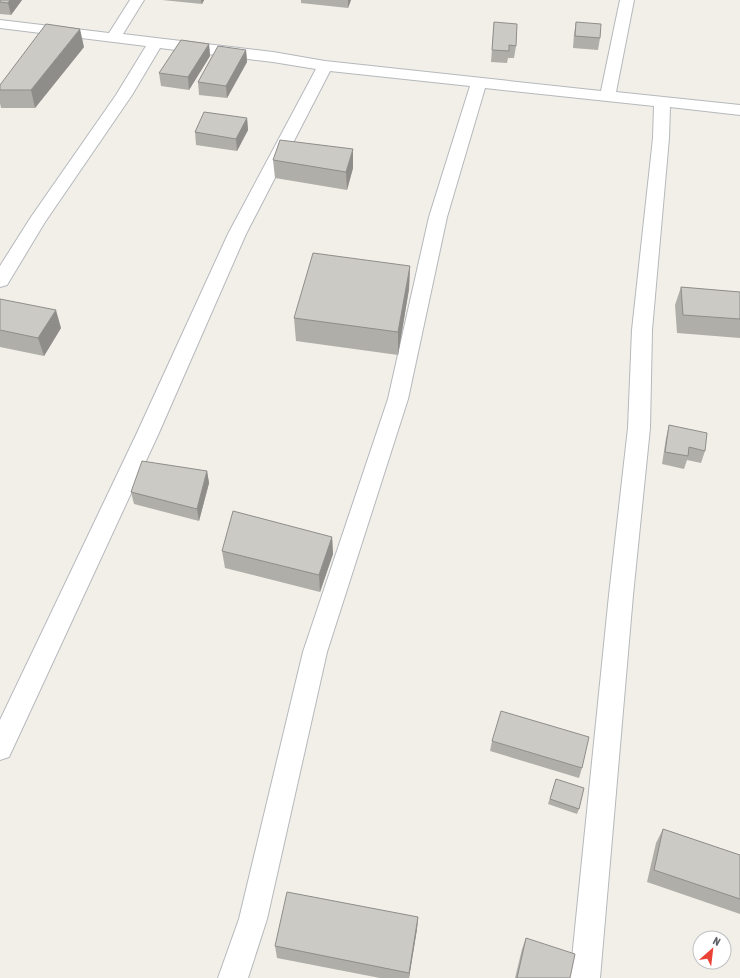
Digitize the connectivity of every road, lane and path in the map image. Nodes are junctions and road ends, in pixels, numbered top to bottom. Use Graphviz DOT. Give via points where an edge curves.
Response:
graph roads {
  1 [pos="137,0"];
  2 [pos="627,0"];
  3 [pos="0,24"];
  4 [pos="114,37"];
  5 [pos="155,43"];
  6 [pos="325,66"];
  7 [pos="479,83"];
  8 [pos="608,95"];
  9 [pos="662,101"];
  10 [pos="740,110"];
  11 [pos="0,281"];
  12 [pos="0,748"];
  13 [pos="233,978"];
  14 [pos="585,978"];
  1 -- 4 [label="street"];
  2 -- 8 [label="street"];
  3 -- 4 [label="street"];
  4 -- 5 [label="street"];
  5 -- 6 [label="street"];
  5 -- 11 [label="street" via="124,95 37,221"];
  6 -- 7 [label="street"];
  6 -- 12 [label="street" via="237,234 147,434"];
  7 -- 8 [label="street"];
  7 -- 13 [label="street" via="438,217 398,399 315,652 253,919"];
  8 -- 9 [label="street"];
  9 -- 10 [label="street"];
  9 -- 14 [label="street" via="661,138 642,330 639,428"];
}
